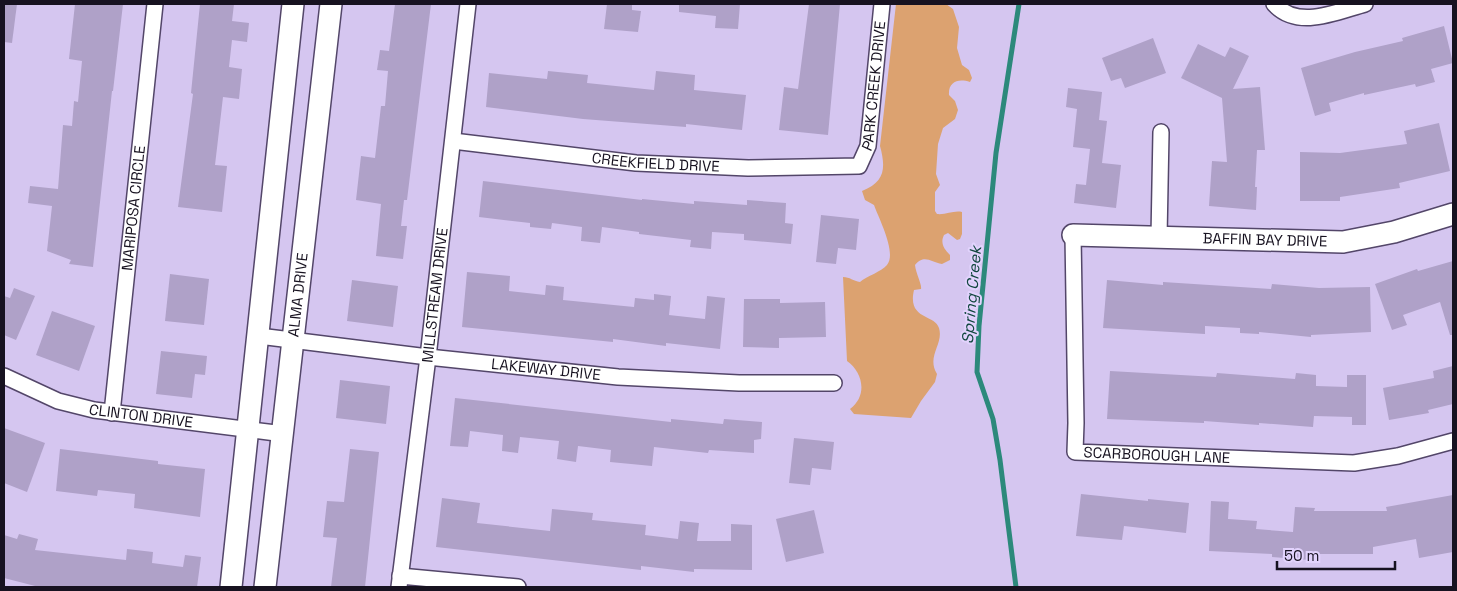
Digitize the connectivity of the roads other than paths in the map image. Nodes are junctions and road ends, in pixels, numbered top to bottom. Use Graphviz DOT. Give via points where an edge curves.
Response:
graph roads {
  1 [pos="155,4"];
  2 [pos="293,4"];
  3 [pos="331,4"];
  4 [pos="468,4"];
  5 [pos="882,4"];
  6 [pos="1274,4"];
  7 [pos="1365,4"];
  8 [pos="1162,132"];
  9 [pos="453,141"];
  10 [pos="859,166"];
  11 [pos="1453,214"];
  12 [pos="1073,235"];
  13 [pos="1160,237"];
  14 [pos="259,336"];
  15 [pos="294,341"];
  16 [pos="428,357"];
  17 [pos="4,376"];
  18 [pos="834,383"];
  19 [pos="112,413"];
  20 [pos="249,430"];
  21 [pos="284,434"];
  22 [pos="1453,441"];
  23 [pos="399,582"];
  24 [pos="232,587"];
  25 [pos="265,587"];
  26 [pos="518,587"];
  1 -- 19 [label="street, MARIPOSA CIRCLE"];
  2 -- 14 [label="main road"];
  3 -- 15 [label="main road, ALMA DRIVE"];
  4 -- 9 [label="street, MILLSTREAM DRIVE"];
  5 -- 10 [label="street, PARK CREEK DRIVE" via="868,146"];
  6 -- 7 [label="street" via="1287,14 1315,18"];
  8 -- 13 [label="street"];
  9 -- 10 [label="street, CREEKFIELD DRIVE" via="636,163 748,168"];
  9 -- 16 [label="street, MILLSTREAM DRIVE"];
  11 -- 13 [label="main road, BAFFIN BAY DRIVE" via="1394,232 1343,242"];
  12 -- 13 [label="main road, BAFFIN BAY DRIVE"];
  12 -- 22 [label="street, SCARBOROUGH LANE" via="1075,452 1354,463 1398,456"];
  14 -- 15 [label="street, LAKEWAY DRIVE"];
  14 -- 20 [label="main road"];
  15 -- 16 [label="street, LAKEWAY DRIVE"];
  15 -- 21 [label="main road, ALMA DRIVE"];
  16 -- 18 [label="street, LAKEWAY DRIVE" via="618,377 739,383"];
  16 -- 23 [label="street, MILLSTREAM DRIVE"];
  17 -- 19 [label="street, CLINTON DRIVE" via="58,401"];
  19 -- 20 [label="street, CLINTON DRIVE"];
  20 -- 21 [label="street, CLINTON DRIVE"];
  20 -- 24 [label="main road"];
  21 -- 25 [label="main road, ALMA DRIVE"];
  23 -- 26 [label="street"];
}
